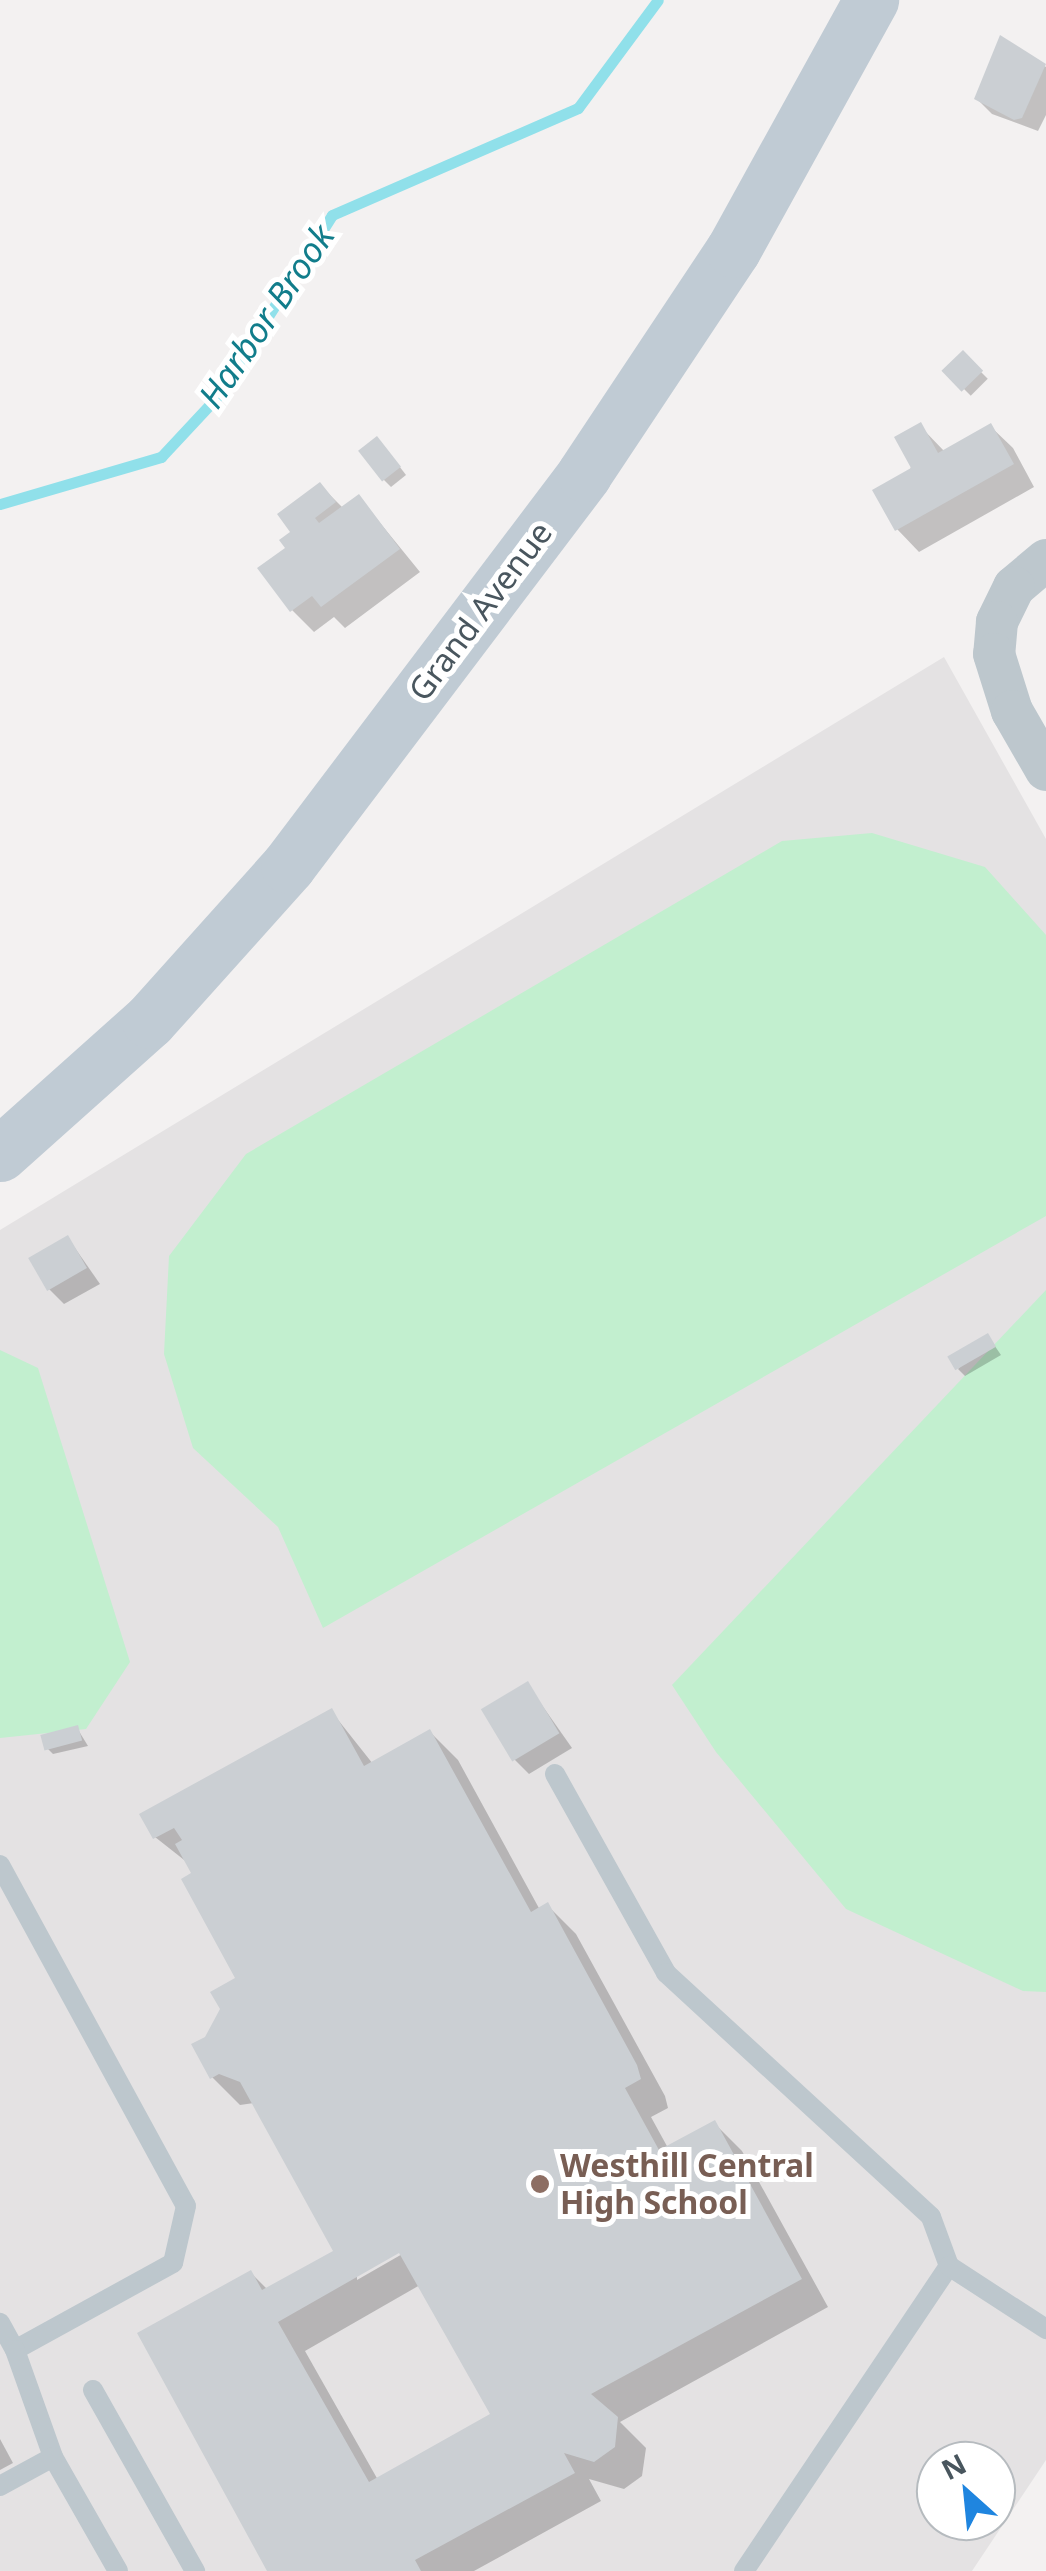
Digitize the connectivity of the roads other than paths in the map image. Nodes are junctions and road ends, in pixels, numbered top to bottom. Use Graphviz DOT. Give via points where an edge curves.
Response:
graph roads {
  1 [pos="871,0"];
  2 [pos="1046,560"];
  3 [pos="1046,770"];
  4 [pos="0,1154"];
  5 [pos="555,1774"];
  6 [pos="0,1865"];
  7 [pos="949,2266"];
  8 [pos="0,2323"];
  9 [pos="1046,2329"];
  10 [pos="15,2350"];
  11 [pos="93,2390"];
  12 [pos="53,2457"];
  13 [pos="0,2486"];
  14 [pos="118,2571"];
  15 [pos="196,2571"];
  16 [pos="744,2571"];
  1 -- 4 [label="street, Grand Avenue" via="733,250 584,474 288,866 149,1020"];
  2 -- 3 [label="street" via="1014,587 997,622 994,654 1012,712"];
  5 -- 7 [label="lane" via="666,1973 931,2217"];
  6 -- 10 [label="lane" via="186,2206 173,2264"];
  7 -- 9 [label="lane"];
  7 -- 16 [label="lane"];
  8 -- 10 [label="lane"];
  10 -- 12 [label="lane"];
  11 -- 15 [label="lane"];
  12 -- 13 [label="lane"];
  12 -- 14 [label="lane"];
}
